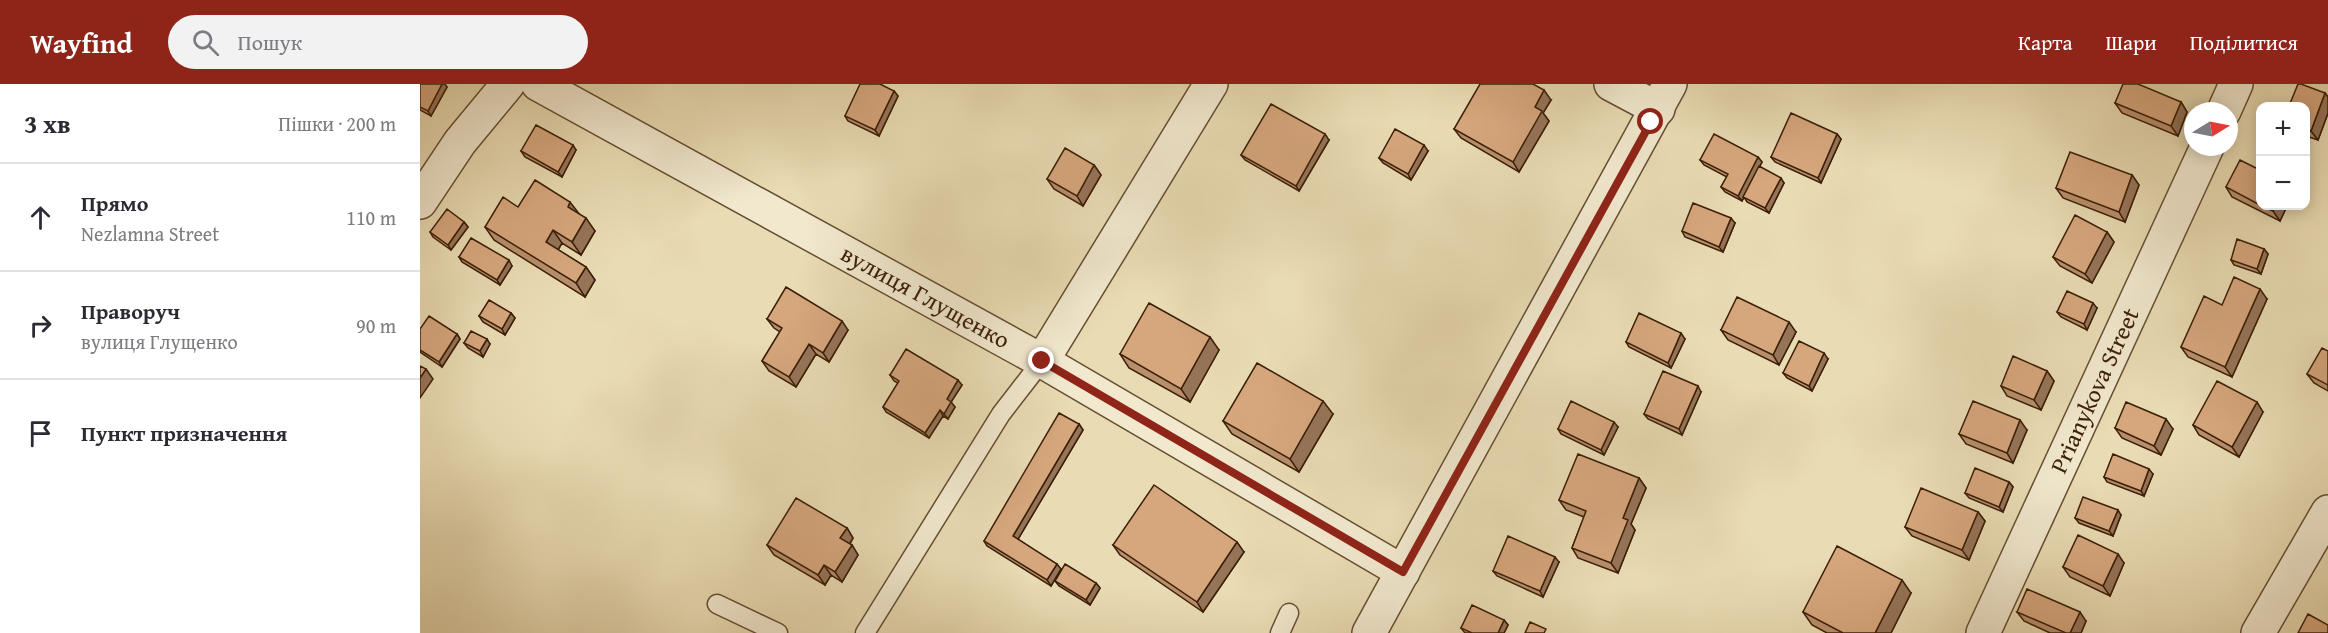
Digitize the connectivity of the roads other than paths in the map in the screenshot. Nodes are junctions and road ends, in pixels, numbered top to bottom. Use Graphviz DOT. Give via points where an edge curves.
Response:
graph roads {
  1 [pos="508,84"];
  2 [pos="538,84"];
  3 [pos="1211,84"];
  4 [pos="1611,84"];
  5 [pos="2236,84"];
  6 [pos="571,92"];
  7 [pos="1664,97"];
  8 [pos="2228,102"];
  9 [pos="2203,156"];
  10 [pos="420,202"];
  11 [pos="1042,361"];
  12 [pos="2328,512"];
  13 [pos="1403,572"];
  14 [pos="717,604"];
  15 [pos="1289,613"];
  16 [pos="778,633"];
  17 [pos="865,633"];
  18 [pos="1280,633"];
  19 [pos="1369,633"];
  20 [pos="1983,633"];
  21 [pos="2258,633"];
  1 -- 10 [label="street" via="459,142"];
  2 -- 6 [label="street, вулиця Глущенко"];
  3 -- 11 [label="street"];
  4 -- 7 [label="street"];
  5 -- 8 [label="street"];
  6 -- 11 [label="street, вулиця Глущенко"];
  7 -- 13 [label="street"];
  9 -- 20 [label="street, Prianykova Street"];
  11 -- 13 [label="street, вулиця Глущенко"];
  11 -- 17 [label="lane" via="1001,414"];
  12 -- 21 [label="street"];
  13 -- 19 [label="street"];
  14 -- 16 [label="lane"];
  15 -- 18 [label="lane"];
}
